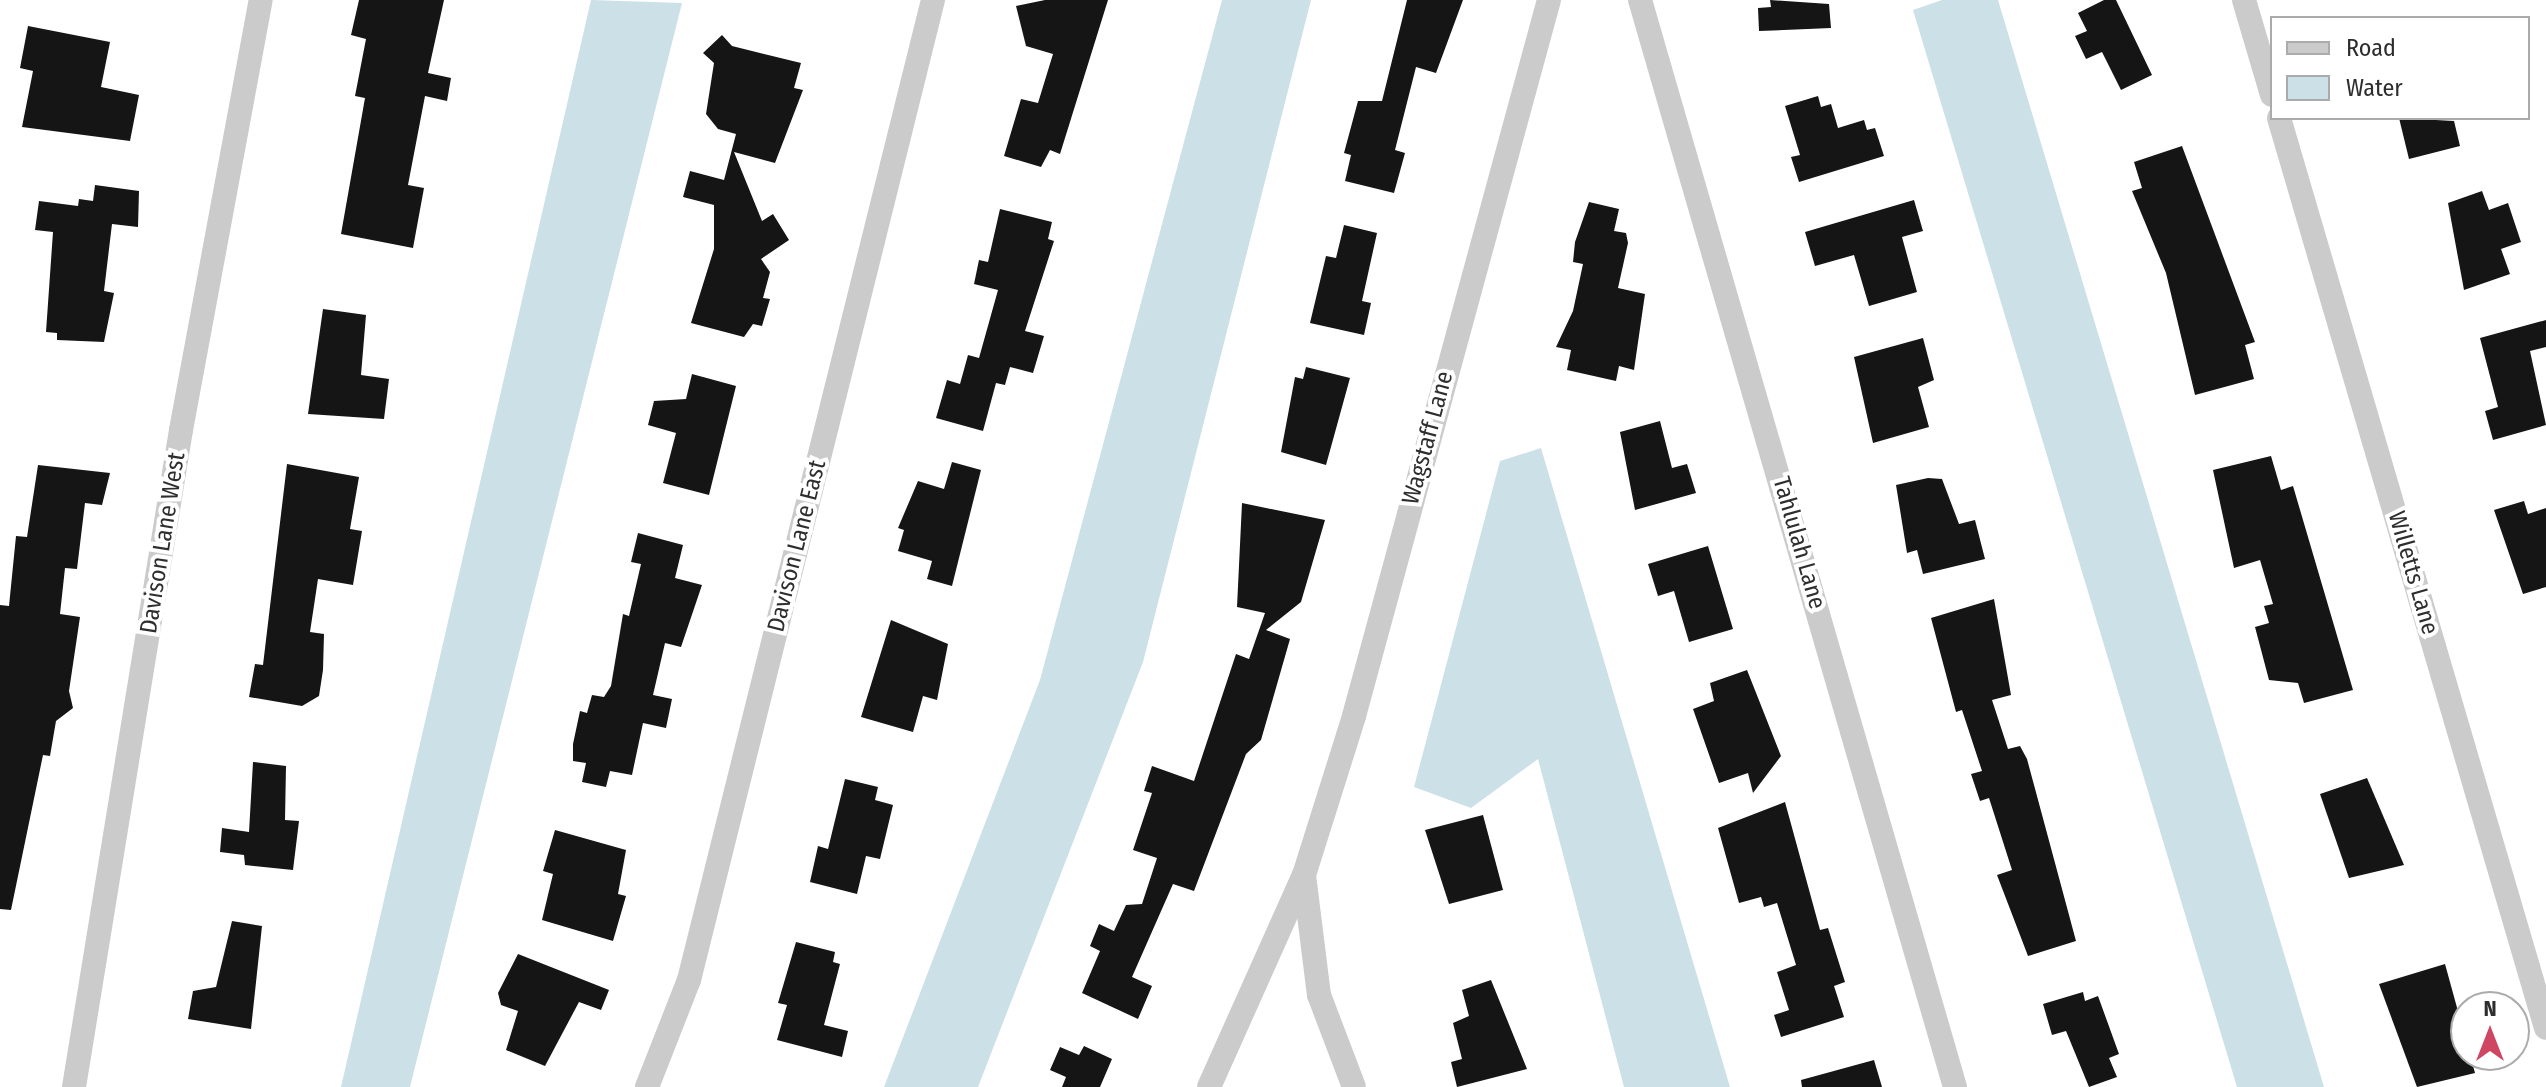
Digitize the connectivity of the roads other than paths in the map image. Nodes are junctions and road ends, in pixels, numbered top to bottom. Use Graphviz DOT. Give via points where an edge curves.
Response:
graph roads {
  1 [pos="261,0"];
  2 [pos="933,0"];
  3 [pos="1549,0"];
  4 [pos="1640,0"];
  5 [pos="2244,0"];
  6 [pos="2270,88"];
  7 [pos="2280,120"];
  8 [pos="1304,875"];
  9 [pos="2546,1028"];
  10 [pos="74,1087"];
  11 [pos="647,1087"];
  12 [pos="1209,1087"];
  13 [pos="1354,1087"];
  14 [pos="1955,1087"];
  1 -- 10 [label="street, Davison Lane West" via="181,430"];
  2 -- 11 [label="street, Davison Lane East" via="689,980"];
  3 -- 8 [label="street, Wagstaff Lane" via="1354,716"];
  4 -- 14 [label="street, Tahlulah Lane"];
  5 -- 6 [label="street"];
  7 -- 9 [label="street, Willetts Lane"];
  8 -- 12 [label="street, Wagstaff Lane"];
  8 -- 13 [label="street, Wagstaff Lane" via="1319,995"];
}
